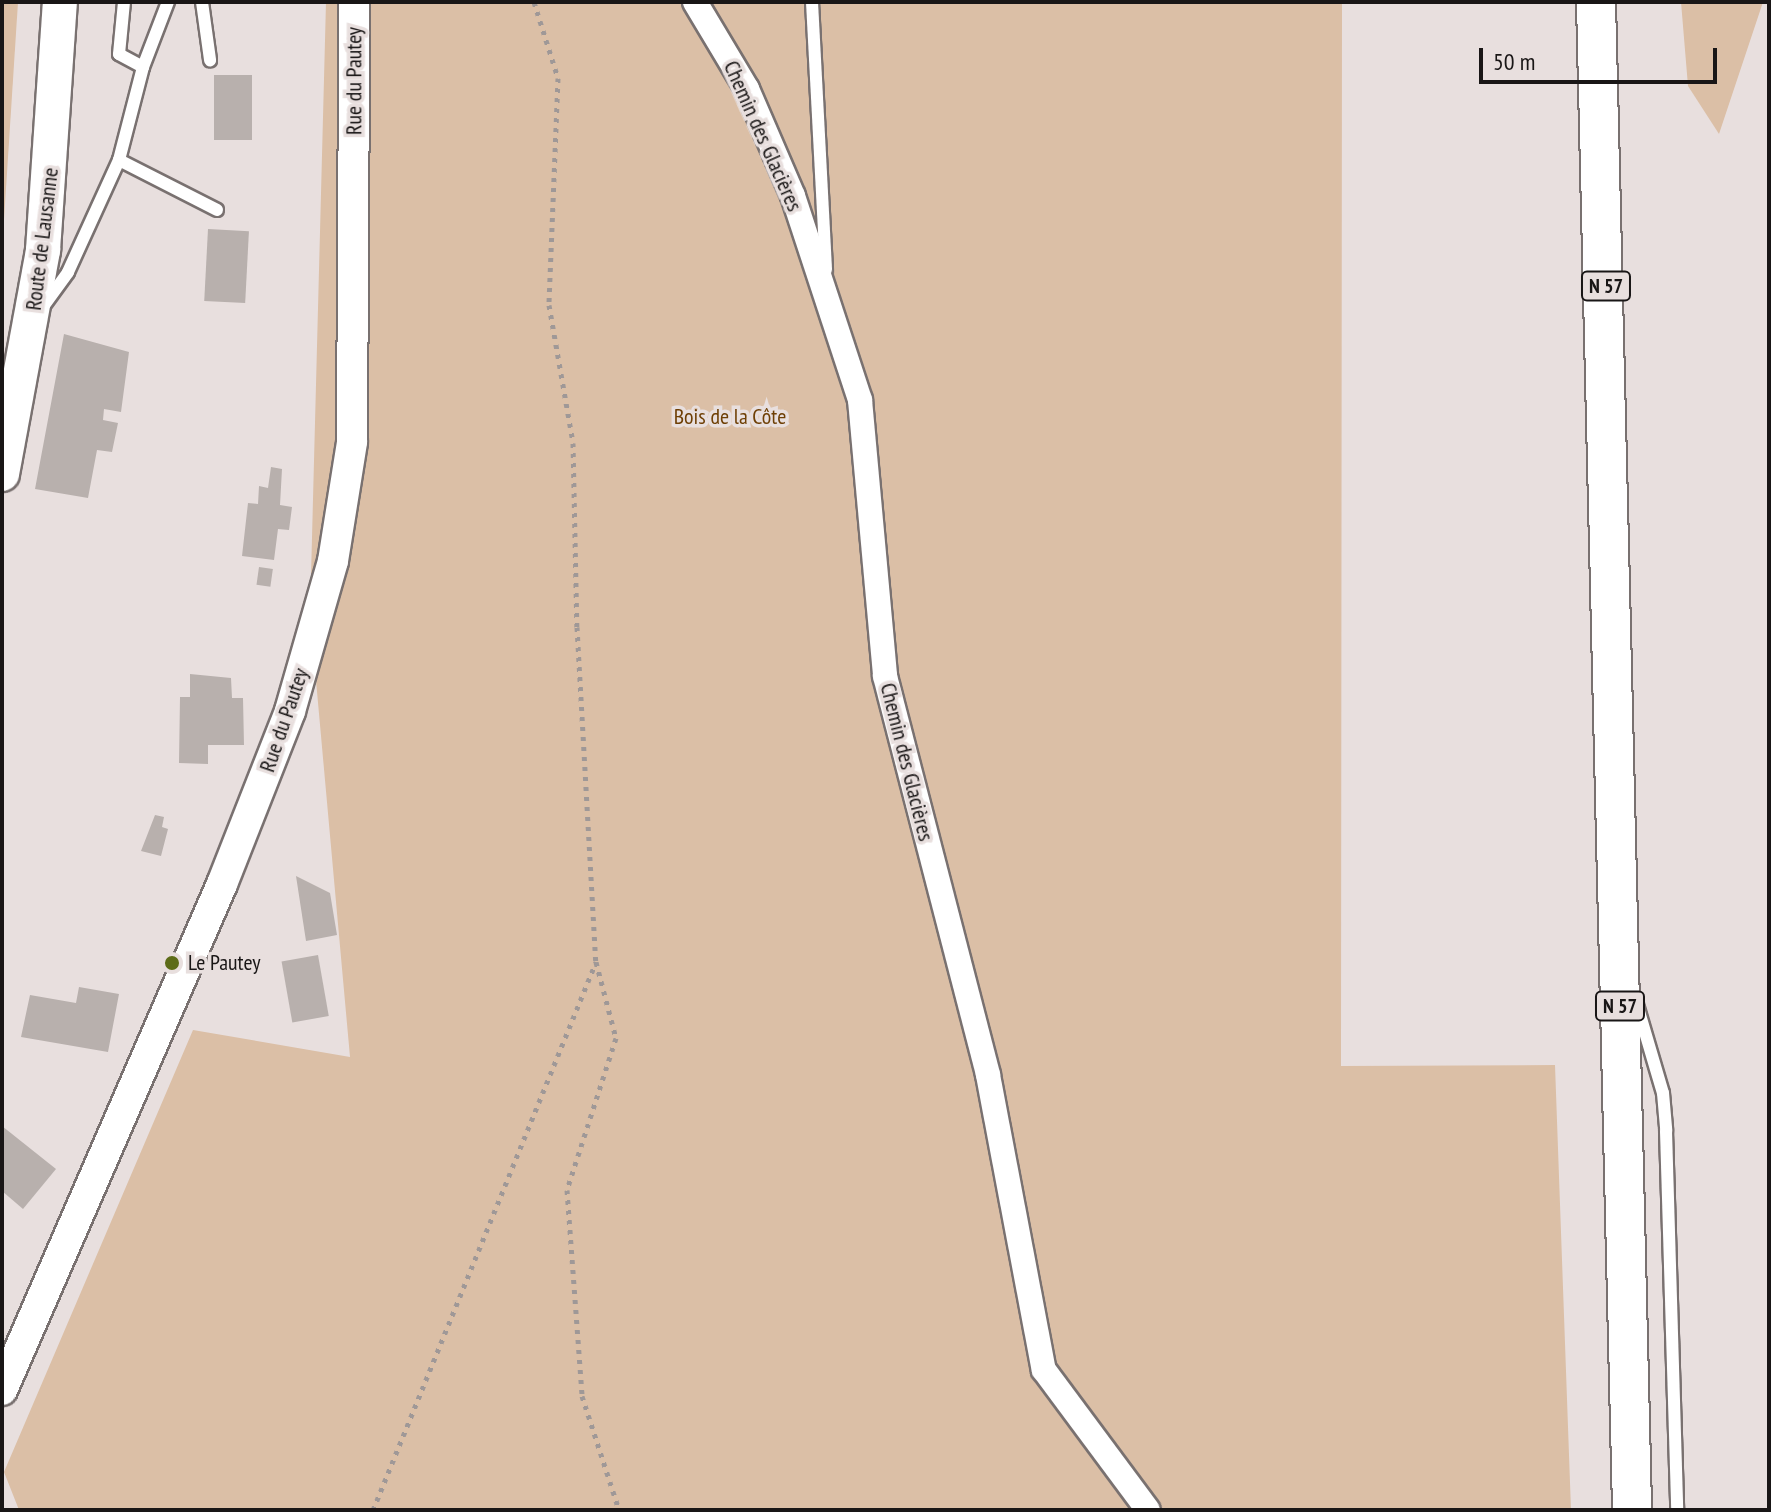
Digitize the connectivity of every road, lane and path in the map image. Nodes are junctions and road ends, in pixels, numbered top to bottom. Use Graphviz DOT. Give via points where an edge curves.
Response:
graph roads {
  1 [pos="60,2"];
  2 [pos="124,2"];
  3 [pos="168,2"];
  4 [pos="202,2"];
  5 [pos="354,2"];
  6 [pos="534,2"];
  7 [pos="695,2"];
  8 [pos="812,2"];
  9 [pos="1596,2"];
  10 [pos="1605,2"];
  11 [pos="210,60"];
  12 [pos="143,67"];
  13 [pos="1602,72"];
  14 [pos="119,160"];
  15 [pos="217,210"];
  16 [pos="828,309"];
  17 [pos="33,320"];
  18 [pos="24,373"];
  19 [pos="2,407"];
  20 [pos="2,474"];
  21 [pos="1619,943"];
  22 [pos="596,962"];
  23 [pos="2,1390"];
  24 [pos="373,1510"];
  25 [pos="619,1510"];
  26 [pos="1148,1510"];
  27 [pos="1632,1510"];
  28 [pos="1677,1510"];
  1 -- 17 [label="main road, Route de Lausanne" via="51,171"];
  2 -- 12 [label="lane" via="119,54"];
  3 -- 12 [label="lane"];
  4 -- 11 [label="lane"];
  5 -- 23 [label="street, Rue du Pautey" via="352,442 333,561 290,711 222,884"];
  6 -- 22 [label="path" via="558,78 549,305 573,443 577,627"];
  7 -- 16 [label="street, Chemin des Glacières" via="747,89 793,196"];
  8 -- 16 [label="lane"];
  9 -- 13 [label="main road"];
  10 -- 13 [label="main road, N 57"];
  12 -- 14 [label="lane"];
  13 -- 21 [label="main road, N 57"];
  14 -- 15 [label="lane"];
  14 -- 17 [label="lane" via="68,272"];
  16 -- 26 [label="street, Chemin des Glacières" via="860,400 885,676 988,1075 1044,1370"];
  17 -- 18 [label="main road, Route de Lausanne"];
  18 -- 19 [label="street"];
  18 -- 20 [label="main road, Route de Lausanne"];
  21 -- 27 [label="main road, N 57"];
  21 -- 28 [label="lane" via="1663,1093"];
  22 -- 24 [label="path"];
  22 -- 25 [label="path" via="616,1038 567,1190 582,1396"];
}
